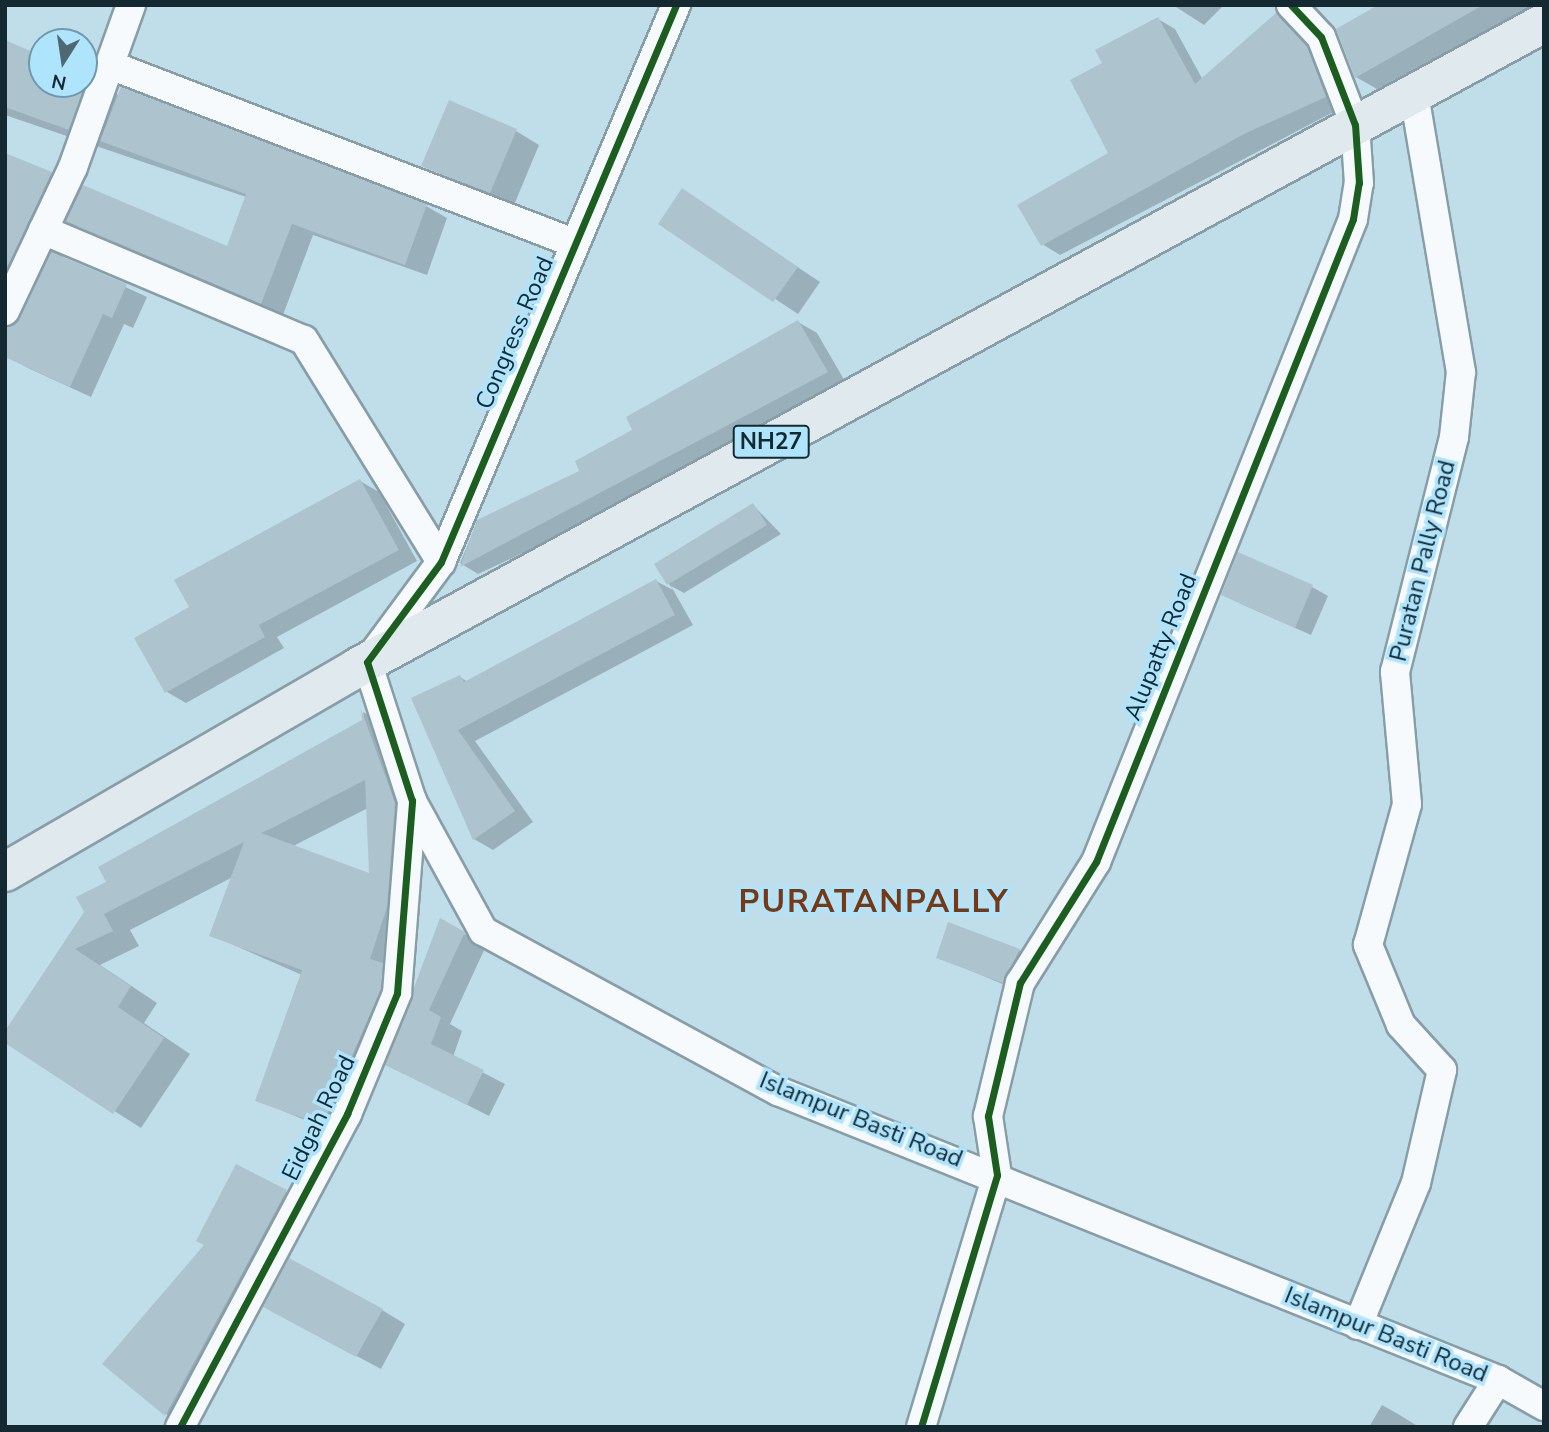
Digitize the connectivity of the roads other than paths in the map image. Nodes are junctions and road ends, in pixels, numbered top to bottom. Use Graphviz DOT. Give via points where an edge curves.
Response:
graph roads {
  1 [pos="131,5"];
  2 [pos="676,5"];
  3 [pos="1291,5"];
  4 [pos="1544,23"];
  5 [pos="110,65"];
  6 [pos="1414,94"];
  7 [pos="1355,125"];
  8 [pos="43,230"];
  9 [pos="574,243"];
  10 [pos="5,311"];
  11 [pos="441,562"];
  12 [pos="367,662"];
  13 [pos="412,801"];
  14 [pos="5,872"];
  15 [pos="997,1175"];
  16 [pos="1358,1325"];
  17 [pos="1498,1380"];
  18 [pos="1544,1406"];
  19 [pos="180,1427"];
  20 [pos="921,1427"];
  21 [pos="1468,1427"];
  1 -- 5 [label="street"];
  2 -- 9 [label="street, Congress Road"];
  3 -- 7 [label="street, Alupatty Road" via="1321,37"];
  4 -- 6 [label="main road, NH27"];
  5 -- 8 [label="street"];
  5 -- 9 [label="street"];
  6 -- 7 [label="main road, NH27"];
  6 -- 16 [label="street, Puratan Pally Road" via="1461,372 1454,437 1395,672 1407,804 1368,945 1401,1025 1442,1070 1416,1183"];
  7 -- 12 [label="main road, NH27"];
  7 -- 15 [label="street, Alupatty Road" via="1359,183 1344,242 1096,862 1020,983 988,1116"];
  8 -- 10 [label="street"];
  8 -- 11 [label="street" via="304,340"];
  9 -- 11 [label="street, Congress Road"];
  11 -- 12 [label="street, Congress Road"];
  12 -- 13 [label="street"];
  12 -- 14 [label="main road, NH27"];
  13 -- 15 [label="street, Islampur Basti Road" via="483,932 778,1091"];
  13 -- 19 [label="street, Eidgah Road" via="397,993 347,1114"];
  15 -- 16 [label="street, Islampur Basti Road"];
  15 -- 20 [label="street"];
  16 -- 17 [label="street, Islampur Basti Road"];
  17 -- 18 [label="street, Islampur Basti Road"];
  17 -- 21 [label="street"];
}
